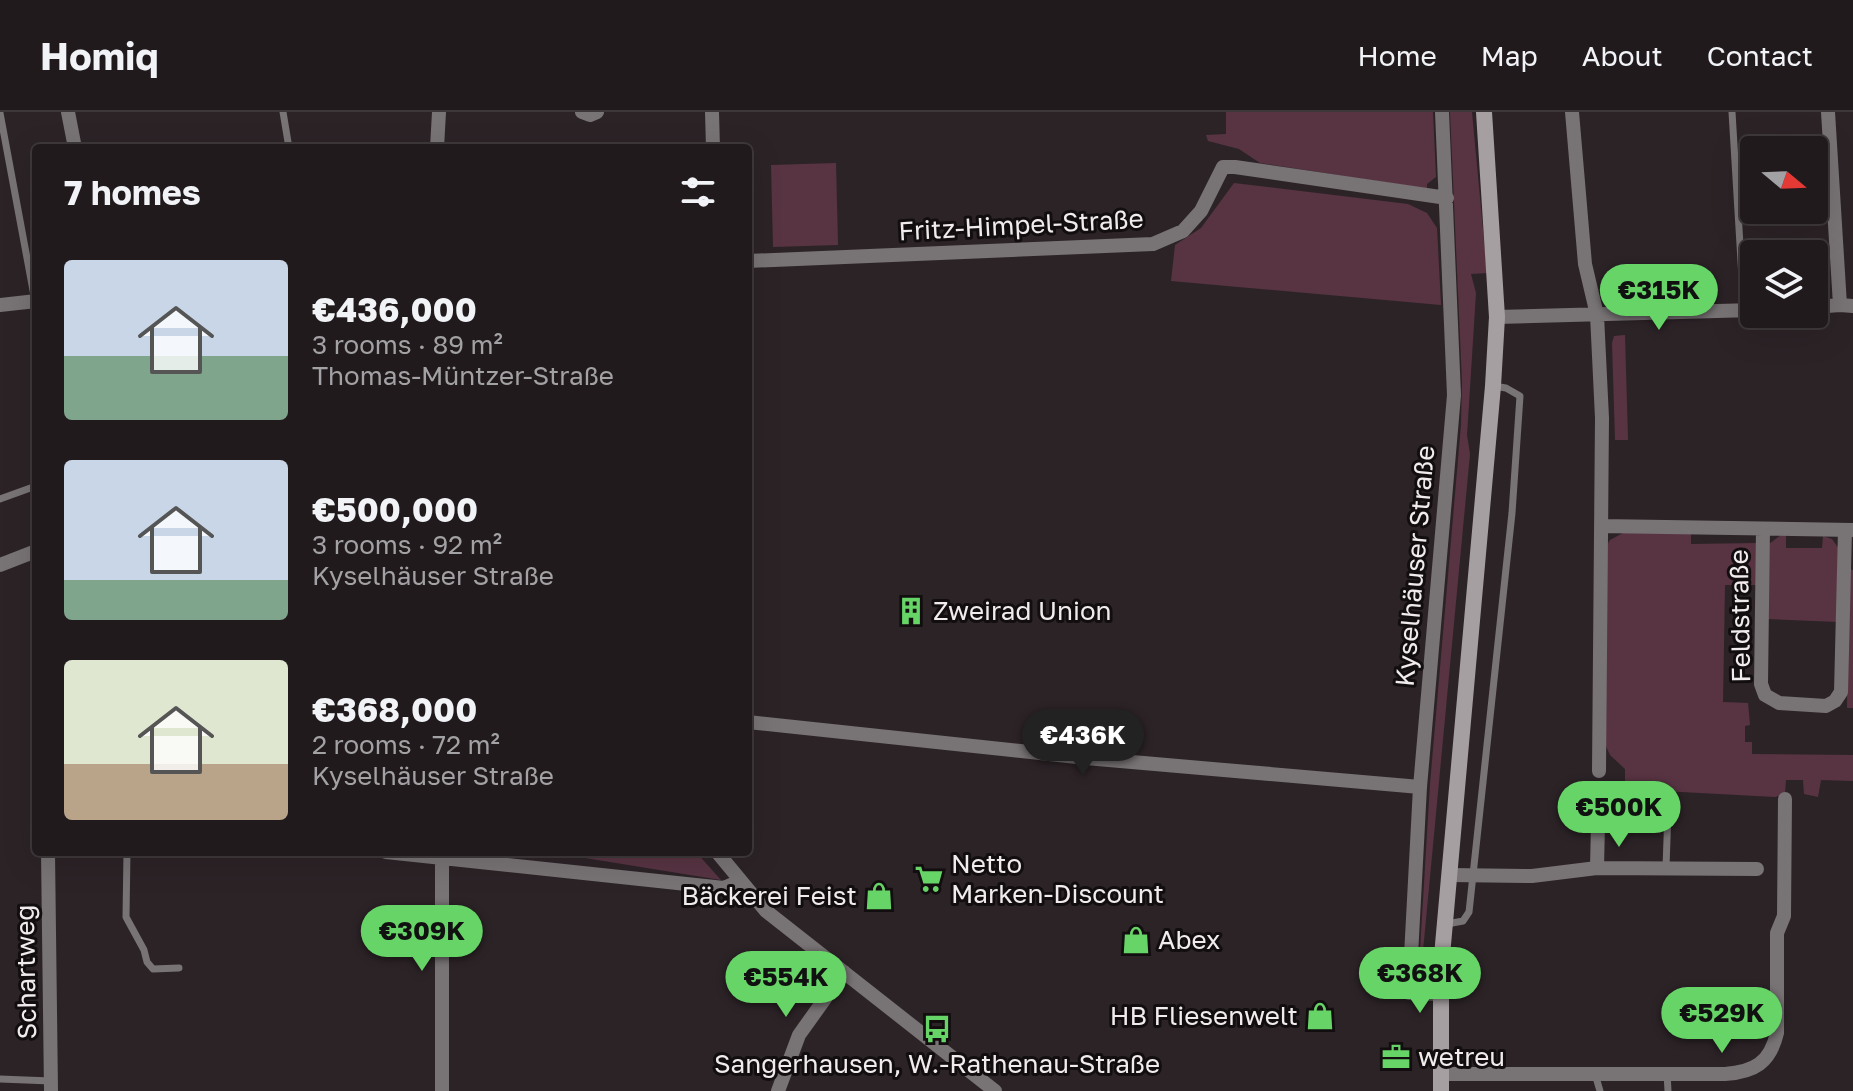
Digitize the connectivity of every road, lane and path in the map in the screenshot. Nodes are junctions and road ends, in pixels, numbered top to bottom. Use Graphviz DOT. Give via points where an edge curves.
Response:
graph roads {
  1 [pos="68,112"];
  2 [pos="283,112"];
  3 [pos="439,112"];
  4 [pos="582,112"];
  5 [pos="597,112"];
  6 [pos="712,112"];
  7 [pos="1442,112"];
  8 [pos="1484,112"];
  9 [pos="1572,112"];
  10 [pos="1732,112"];
  11 [pos="1828,112"];
  12 [pos="0,113"];
  13 [pos="74,144"];
  14 [pos="288,144"];
  15 [pos="437,144"];
  16 [pos="713,144"];
  17 [pos="1447,198"];
  18 [pos="1743,240"];
  19 [pos="752,261"];
  20 [pos="32,280"];
  21 [pos="32,301"];
  22 [pos="0,305"];
  23 [pos="1847,305"];
  24 [pos="1740,310"];
  25 [pos="1597,315"];
  26 [pos="1497,317"];
  27 [pos="1493,386"];
  28 [pos="32,487"];
  29 [pos="0,499"];
  30 [pos="1601,526"];
  31 [pos="1763,529"];
  32 [pos="1849,530"];
  33 [pos="32,553"];
  34 [pos="0,565"];
  35 [pos="752,722"];
  36 [pos="1599,771"];
  37 [pos="1420,787"];
  38 [pos="1785,799"];
  39 [pos="1668,811"];
  40 [pos="1598,823"];
  41 [pos="48,856"];
  42 [pos="127,856"];
  43 [pos="423,856"];
  44 [pos="720,856"];
  45 [pos="442,858"];
  46 [pos="1666,867"];
  47 [pos="1597,868"];
  48 [pos="1757,869"];
  49 [pos="1450,875"];
  50 [pos="1473,876"];
  51 [pos="740,881"];
  52 [pos="1445,923"];
  53 [pos="179,968"];
  54 [pos="844,972"];
  55 [pos="1440,994"];
  56 [pos="1667,1073"];
  57 [pos="1595,1074"];
  58 [pos="0,1079"];
  59 [pos="1441,1083"];
  60 [pos="51,1086"];
  61 [pos="442,1091"];
  62 [pos="778,1091"];
  63 [pos="995,1091"];
  64 [pos="1600,1091"];
  65 [pos="1668,1091"];
  1 -- 13 [label="street"];
  2 -- 14 [label="lane"];
  3 -- 15 [label="street"];
  4 -- 5 [label="street"];
  6 -- 16 [label="street"];
  7 -- 17 [label="street, Kyselhäuser Straße"];
  8 -- 26 [label="main road"];
  9 -- 25 [label="street" via="1585,264"];
  10 -- 18 [label="lane"];
  11 -- 23 [label="street"];
  12 -- 20 [label="lane"];
  17 -- 19 [label="street, Fritz-Himpel-Straße" via="1223,167 1201,211 1183,231 1153,244"];
  17 -- 37 [label="street, Kyselhäuser Straße" via="1454,395"];
  21 -- 22 [label="street"];
  24 -- 25 [label="street"];
  25 -- 26 [label="street"];
  25 -- 30 [label="street"];
  26 -- 27 [label="main road"];
  27 -- 49 [label="main road"];
  27 -- 50 [label="lane" via="1520,396"];
  28 -- 29 [label="lane"];
  30 -- 31 [label="street, Feldstraße"];
  30 -- 36 [label="street"];
  31 -- 32 [label="street, Feldstraße"];
  31 -- 32 [label="street, Feldstraße" via="1761,684 1765,695 1779,703 1826,706 1841,692"];
  33 -- 34 [label="street"];
  35 -- 37 [label="street"];
  37 -- 55 [label="street, Kyselhäuser Straße" via="1409,993"];
  38 -- 56 [label="street" via="1775,1044 1765,1061 1748,1071"];
  39 -- 46 [label="lane"];
  40 -- 47 [label="street"];
  41 -- 60 [label="street, Schartweg"];
  42 -- 53 [label="lane" via="126,917 153,969"];
  43 -- 45 [label="street"];
  44 -- 51 [label="street"];
  45 -- 51 [label="street" via="718,888"];
  45 -- 61 [label="street"];
  46 -- 47 [label="street"];
  46 -- 48 [label="street"];
  47 -- 50 [label="street"];
  49 -- 50 [label="street"];
  49 -- 52 [label="main road"];
  50 -- 52 [label="lane" via="1467,918"];
  51 -- 54 [label="street" via="766,911"];
  52 -- 55 [label="main road"];
  54 -- 62 [label="street" via="799,1035"];
  54 -- 63 [label="street"];
  55 -- 59 [label="main road"];
  56 -- 57 [label="street"];
  56 -- 65 [label="lane"];
  57 -- 59 [label="street"];
  57 -- 64 [label="lane"];
  58 -- 60 [label="lane"];
}
